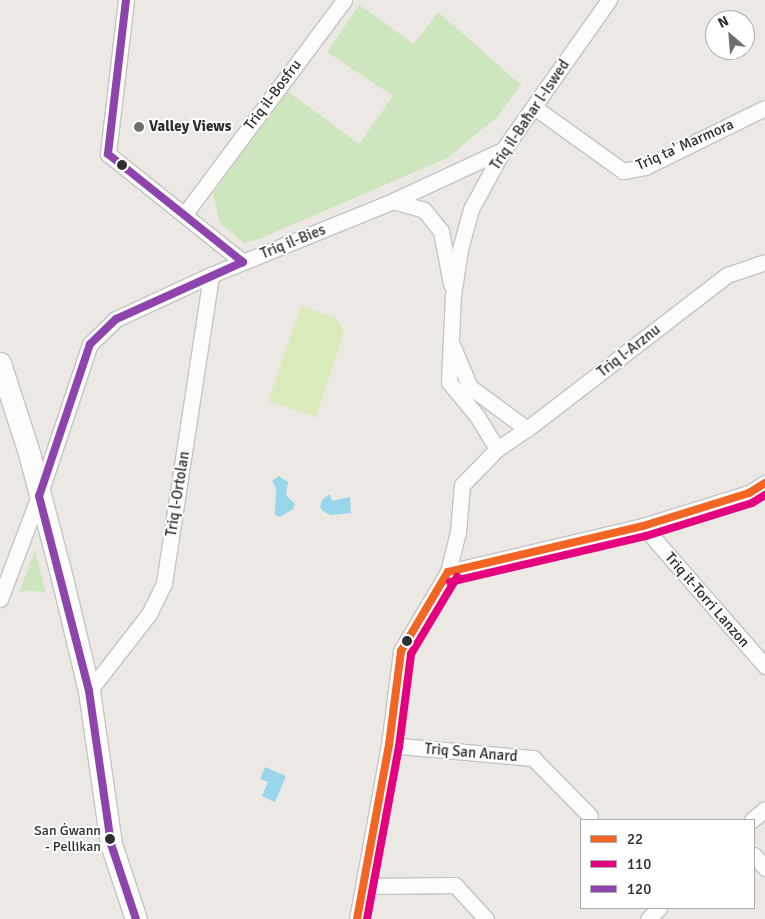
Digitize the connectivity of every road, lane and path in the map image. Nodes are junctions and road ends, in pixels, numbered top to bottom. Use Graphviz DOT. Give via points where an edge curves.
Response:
graph roads {
  1 [pos="126,0"];
  2 [pos="344,0"];
  3 [pos="609,0"];
  4 [pos="534,107"];
  5 [pos="765,108"];
  6 [pos="503,150"];
  7 [pos="393,200"];
  8 [pos="184,215"];
  9 [pos="243,262"];
  10 [pos="765,262"];
  11 [pos="211,275"];
  12 [pos="453,295"];
  13 [pos="453,346"];
  14 [pos="0,364"];
  15 [pos="527,430"];
  16 [pos="497,449"];
  17 [pos="765,483"];
  18 [pos="39,496"];
  19 [pos="644,526"];
  20 [pos="448,572"];
  21 [pos="0,599"];
  22 [pos="765,666"];
  23 [pos="89,691"];
  24 [pos="389,745"];
  25 [pos="765,809"];
  26 [pos="590,816"];
  27 [pos="753,819"];
  28 [pos="755,856"];
  29 [pos="765,868"];
  30 [pos="364,886"];
  31 [pos="659,909"];
  32 [pos="136,919"];
  33 [pos="357,919"];
  34 [pos="486,919"];
  35 [pos="648,919"];
  1 -- 8 [label="street" via="108,154"];
  2 -- 8 [label="street, Triq il-Bosfru"];
  3 -- 4 [label="street, Triq il-Baħar l-Iswed"];
  4 -- 5 [label="street, Triq ta' Marmora" via="624,171 645,167"];
  4 -- 6 [label="street, Triq il-Baħar l-Iswed"];
  6 -- 7 [label="street, Triq il-Bies"];
  6 -- 12 [label="street, Triq il-Baħar l-Iswed" via="471,209 460,249"];
  7 -- 9 [label="street, Triq il-Bies"];
  7 -- 12 [label="street, Triq il-Baħar l-Iswed" via="424,210 441,231"];
  8 -- 9 [label="street"];
  9 -- 11 [label="street, Triq il-Bies"];
  10 -- 15 [label="street, Triq l-Arznu" via="727,275"];
  11 -- 18 [label="street, Triq il-Bies" via="116,319 90,344"];
  11 -- 23 [label="street, Triq l-Ortolan" via="164,583 150,614"];
  12 -- 13 [label="street, Triq il-Baħar l-Iswed"];
  13 -- 15 [label="street, Triq il-Baħar l-Iswed" via="470,387"];
  13 -- 16 [label="street, Triq il-Baħar l-Iswed" via="449,382 477,416"];
  14 -- 18 [label="street"];
  15 -- 16 [label="street, Triq l-Arznu"];
  16 -- 20 [label="street, Triq l-Arznu" via="462,484 458,532"];
  17 -- 19 [label="street" via="749,493"];
  18 -- 21 [label="street, Triq il-Bies"];
  18 -- 23 [label="street"];
  19 -- 20 [label="street"];
  19 -- 22 [label="street, Triq it-Torri Lanzon"];
  20 -- 24 [label="street, Triq l-Arznu" via="401,651"];
  23 -- 32 [label="street" via="110,844"];
  24 -- 26 [label="street, Triq San Anard" via="533,758"];
  24 -- 30 [label="street, Triq l-Arznu"];
  25 -- 27 [label="street"];
  28 -- 29 [label="street"];
  30 -- 33 [label="street, Triq l-Arznu"];
  30 -- 34 [label="street" via="455,885"];
  31 -- 35 [label="street"];
}
